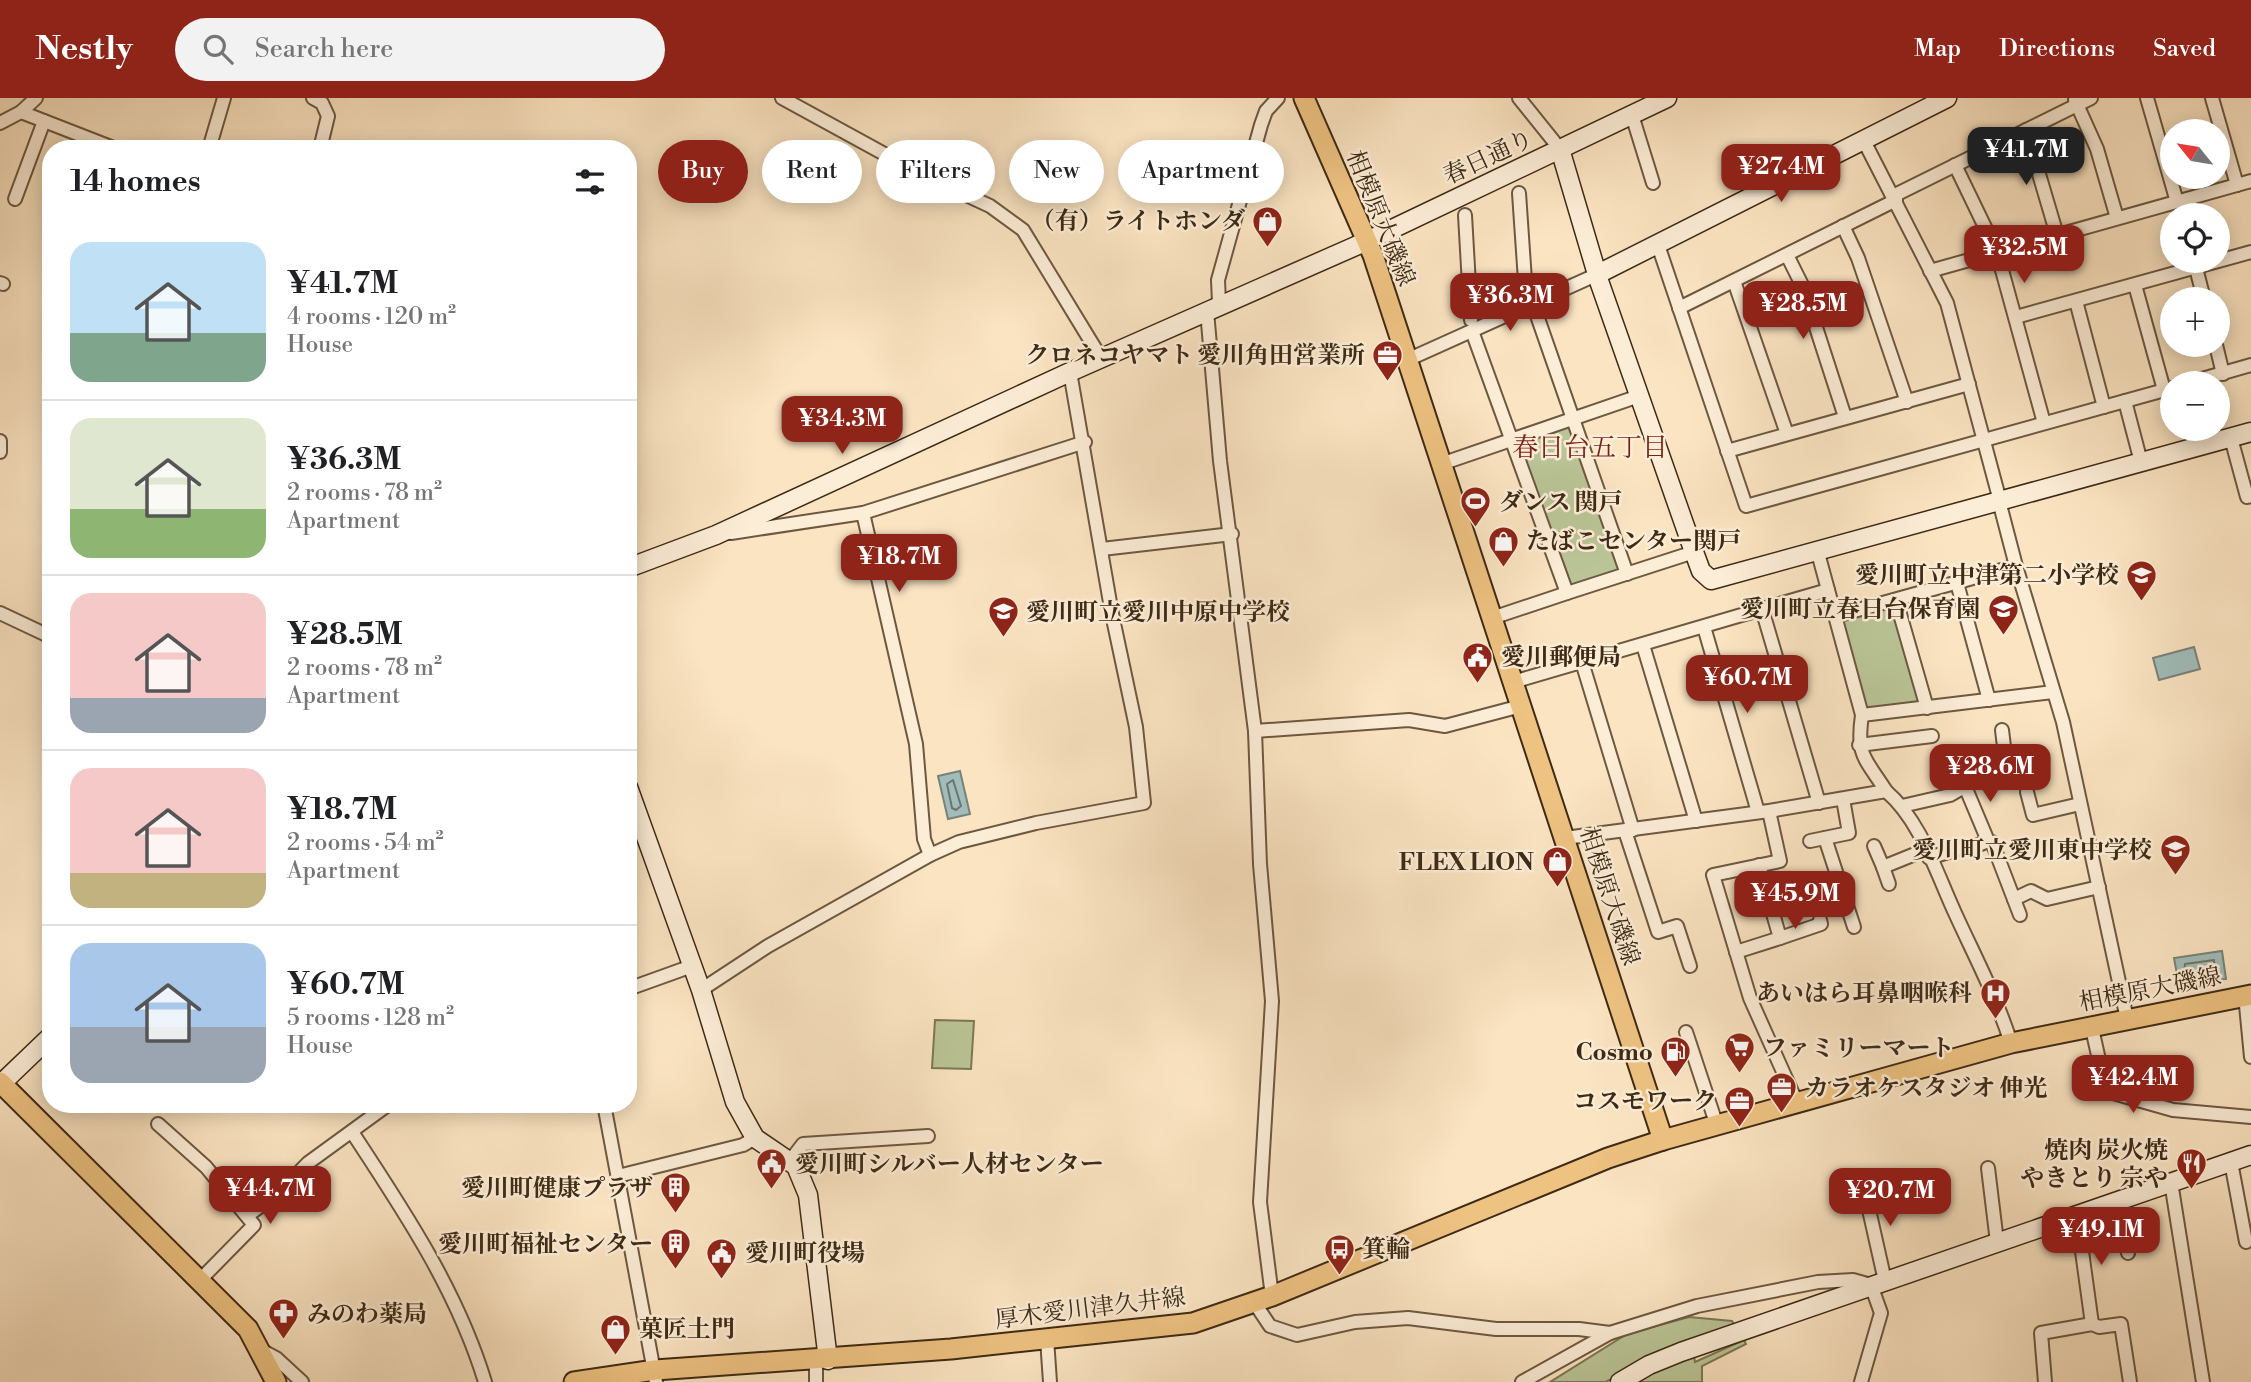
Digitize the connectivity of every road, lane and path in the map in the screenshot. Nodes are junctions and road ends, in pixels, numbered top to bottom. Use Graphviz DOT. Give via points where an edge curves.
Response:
graph roads {
  1 [pos="36,98"];
  2 [pos="224,98"];
  3 [pos="313,98"];
  4 [pos="782,98"];
  5 [pos="1278,98"];
  6 [pos="1304,98"];
  7 [pos="1519,98"];
  8 [pos="1667,98"];
  9 [pos="2091,98"];
  10 [pos="2147,98"];
  11 [pos="2212,98"];
  12 [pos="1942,99"];
  13 [pos="2075,102"];
  14 [pos="20,112"];
  15 [pos="1632,115"];
  16 [pos="44,121"];
  17 [pos="0,123"];
  18 [pos="2026,130"];
  19 [pos="93,140"];
  20 [pos="212,140"];
  21 [pos="322,140"];
  22 [pos="1864,141"];
  23 [pos="1560,149"];
  24 [pos="1955,165"];
  25 [pos="2251,181"];
  26 [pos="1653,183"];
  27 [pos="2236,185"];
  28 [pos="1519,193"];
  29 [pos="20,194"];
  30 [pos="1894,198"];
  31 [pos="2177,202"];
  32 [pos="1465,215"];
  33 [pos="2117,218"];
  34 [pos="1843,226"];
  35 [pos="2057,235"];
  36 [pos="1367,241"];
  37 [pos="1658,245"];
  38 [pos="1997,252"];
  39 [pos="2251,252"];
  40 [pos="1787,255"];
  41 [pos="2230,258"];
  42 [pos="1930,271"];
  43 [pos="2178,273"];
  44 [pos="1598,274"];
  45 [pos="1734,281"];
  46 [pos="2135,285"];
  47 [pos="1530,300"];
  48 [pos="2076,301"];
  49 [pos="1679,308"];
  50 [pos="1207,312"];
  51 [pos="2016,317"];
  52 [pos="1472,325"];
  53 [pos="1101,358"];
  54 [pos="1407,360"];
  55 [pos="2251,365"];
  56 [pos="2162,371"];
  57 [pos="1070,372"];
  58 [pos="2230,372"];
  59 [pos="1969,384"];
  60 [pos="2160,391"];
  61 [pos="1639,396"];
  62 [pos="2125,401"];
  63 [pos="1907,402"];
  64 [pos="2104,407"];
  65 [pos="1845,417"];
  66 [pos="1574,420"];
  67 [pos="2044,423"];
  68 [pos="2251,432"];
  69 [pos="1787,434"];
  70 [pos="2231,438"];
  71 [pos="1511,440"];
  72 [pos="1984,440"];
  73 [pos="0,441"];
  74 [pos="1084,442"];
  75 [pos="1727,451"];
  76 [pos="0,452"];
  77 [pos="2141,462"];
  78 [pos="1441,464"];
  79 [pos="2251,496"];
  80 [pos="2000,501"];
  81 [pos="863,513"];
  82 [pos="1231,534"];
  83 [pos="716,536"];
  84 [pos="1102,550"];
  85 [pos="1694,552"];
  86 [pos="1818,553"];
  87 [pos="637,565"];
  88 [pos="2017,566"];
  89 [pos="1627,574"];
  90 [pos="1957,583"];
  91 [pos="1828,590"];
  92 [pos="1567,593"];
  93 [pos="1896,600"];
  94 [pos="1762,609"];
  95 [pos="0,613"];
  96 [pos="1836,616"];
  97 [pos="1492,618"];
  98 [pos="1704,627"];
  99 [pos="42,633"];
  100 [pos="1643,645"];
  101 [pos="1582,662"];
  102 [pos="1513,682"];
  103 [pos="2053,692"];
  104 [pos="1989,700"];
  105 [pos="1521,706"];
  106 [pos="1927,708"];
  107 [pos="1862,715"];
  108 [pos="2002,730"];
  109 [pos="1255,732"];
  110 [pos="1932,736"];
  111 [pos="1859,745"];
  112 [pos="2006,763"];
  113 [pos="1886,791"];
  114 [pos="2025,798"];
  115 [pos="1843,799"];
  116 [pos="1819,803"];
  117 [pos="2080,804"];
  118 [pos="1902,806"];
  119 [pos="1764,811"];
  120 [pos="637,812"];
  121 [pos="1696,821"];
  122 [pos="1629,831"];
  123 [pos="1565,838"];
  124 [pos="1825,838"];
  125 [pos="1810,841"];
  126 [pos="1988,841"];
  127 [pos="1874,846"];
  128 [pos="1927,854"];
  129 [pos="930,855"];
  130 [pos="1759,865"];
  131 [pos="1883,867"];
  132 [pos="1889,884"];
  133 [pos="2099,887"];
  134 [pos="2014,899"];
  135 [pos="2020,915"];
  136 [pos="1821,924"];
  137 [pos="1854,927"];
  138 [pos="1780,937"];
  139 [pos="1736,952"];
  140 [pos="692,965"];
  141 [pos="1690,966"];
  142 [pos="637,986"];
  143 [pos="701,990"];
  144 [pos="2248,995"];
  145 [pos="2127,1018"];
  146 [pos="2091,1024"];
  147 [pos="1686,1032"];
  148 [pos="2011,1042"];
  149 [pos="42,1044"];
  150 [pos="2251,1057"];
  151 [pos="1,1083"];
  152 [pos="1797,1103"];
  153 [pos="377,1113"];
  154 [pos="606,1113"];
  155 [pos="2251,1117"];
  156 [pos="158,1124"];
  157 [pos="1717,1126"];
  158 [pos="352,1132"];
  159 [pos="928,1136"];
  160 [pos="755,1138"];
  161 [pos="1663,1140"];
  162 [pos="2251,1155"];
  163 [pos="790,1161"];
  164 [pos="2231,1162"];
  165 [pos="618,1176"];
  166 [pos="1985,1176"];
  167 [pos="2171,1182"];
  168 [pos="1863,1183"];
  169 [pos="2118,1200"];
  170 [pos="2077,1215"];
  171 [pos="247,1216"];
  172 [pos="2241,1235"];
  173 [pos="1997,1242"];
  174 [pos="2127,1253"];
  175 [pos="201,1279"];
  176 [pos="1878,1283"];
  177 [pos="1263,1299"];
  178 [pos="2092,1324"];
  179 [pos="1610,1333"];
  180 [pos="1047,1339"];
  181 [pos="261,1350"];
  182 [pos="822,1360"];
  183 [pos="655,1376"];
  184 [pos="276,1382"];
  185 [pos="302,1382"];
  186 [pos="485,1382"];
  187 [pos="574,1382"];
  188 [pos="816,1382"];
  189 [pos="1050,1382"];
  190 [pos="1522,1382"];
  191 [pos="1620,1382"];
  192 [pos="1861,1382"];
  193 [pos="2045,1382"];
  194 [pos="2130,1382"];
  195 [pos="2203,1382"];
  1 -- 14 [label="street"];
  2 -- 20 [label="street"];
  3 -- 21 [label="street" via="322,103 328,116"];
  4 -- 53 [label="street" via="1008,217 1023,230"];
  5 -- 50 [label="street" via="1261,125 1218,280 1219,303"];
  6 -- 36 [label="main road, 相模原大磯線"];
  7 -- 23 [label="street"];
  8 -- 15 [label="street, 春日通り"];
  9 -- 13 [label="street"];
  10 -- 31 [label="street"];
  11 -- 27 [label="street"];
  12 -- 22 [label="street"];
  13 -- 18 [label="street"];
  13 -- 33 [label="street" via="2098,149"];
  14 -- 16 [label="street"];
  14 -- 17 [label="street"];
  15 -- 23 [label="street, 春日通り"];
  15 -- 26 [label="street"];
  16 -- 19 [label="street"];
  16 -- 29 [label="street"];
  18 -- 24 [label="street"];
  18 -- 35 [label="street"];
  22 -- 30 [label="street"];
  22 -- 37 [label="street"];
  23 -- 36 [label="street, 春日通り"];
  23 -- 44 [label="street"];
  24 -- 30 [label="street"];
  24 -- 38 [label="street"];
  25 -- 27 [label="street"];
  27 -- 31 [label="street"];
  28 -- 47 [label="street"];
  30 -- 34 [label="street"];
  30 -- 42 [label="street"];
  31 -- 33 [label="street"];
  32 -- 52 [label="street"];
  33 -- 35 [label="street"];
  34 -- 40 [label="street"];
  34 -- 63 [label="street"];
  35 -- 38 [label="street"];
  36 -- 50 [label="street, 春日通り"];
  36 -- 54 [label="main road, 相模原大磯線"];
  37 -- 44 [label="street"];
  37 -- 49 [label="street"];
  38 -- 42 [label="street"];
  38 -- 51 [label="street"];
  39 -- 41 [label="street"];
  40 -- 45 [label="street"];
  40 -- 65 [label="street"];
  42 -- 59 [label="street" via="1947,303"];
  43 -- 46 [label="street"];
  44 -- 47 [label="street"];
  44 -- 61 [label="street"];
  45 -- 49 [label="street"];
  45 -- 69 [label="street"];
  46 -- 48 [label="street"];
  46 -- 56 [label="street"];
  47 -- 52 [label="street"];
  47 -- 66 [label="street"];
  48 -- 51 [label="street"];
  48 -- 64 [label="street"];
  49 -- 75 [label="street"];
  50 -- 53 [label="street, 春日通り"];
  50 -- 82 [label="street"];
  51 -- 67 [label="street"];
  52 -- 54 [label="street"];
  52 -- 71 [label="street"];
  53 -- 57 [label="street, 春日通り"];
  54 -- 78 [label="main road, 相模原大磯線"];
  55 -- 58 [label="street"];
  57 -- 74 [label="street"];
  57 -- 83 [label="street, 春日通り"];
  59 -- 63 [label="street"];
  59 -- 72 [label="street"];
  60 -- 62 [label="street"];
  61 -- 66 [label="street"];
  61 -- 85 [label="street"];
  62 -- 64 [label="street"];
  62 -- 77 [label="street"];
  63 -- 65 [label="street"];
  64 -- 67 [label="street"];
  65 -- 69 [label="street"];
  66 -- 71 [label="street"];
  66 -- 89 [label="street"];
  67 -- 72 [label="street"];
  68 -- 70 [label="street"];
  69 -- 75 [label="street"];
  70 -- 77 [label="street"];
  70 -- 79 [label="street" via="2247,497"];
  71 -- 78 [label="street"];
  71 -- 92 [label="street"];
  72 -- 75 [label="street" via="1745,506"];
  72 -- 80 [label="street"];
  73 -- 76 [label="street"];
  74 -- 81 [label="street"];
  74 -- 84 [label="street"];
  77 -- 80 [label="street"];
  78 -- 97 [label="main road, 相模原大磯線"];
  80 -- 86 [label="street"];
  80 -- 88 [label="street"];
  81 -- 83 [label="street"];
  81 -- 129 [label="street" via="916,744 924,839"];
  82 -- 84 [label="street"];
  82 -- 109 [label="street"];
  83 -- 87 [label="street, 春日通り"];
  84 -- 129 [label="street" via="1136,727 1144,803 1010,829"];
  85 -- 86 [label="street" via="1701,571 1717,580"];
  85 -- 89 [label="street"];
  86 -- 91 [label="street"];
  88 -- 90 [label="street"];
  88 -- 103 [label="street"];
  89 -- 92 [label="street"];
  90 -- 93 [label="street"];
  90 -- 104 [label="street"];
  91 -- 94 [label="street"];
  91 -- 96 [label="street"];
  92 -- 97 [label="street"];
  93 -- 96 [label="street"];
  93 -- 106 [label="street"];
  94 -- 98 [label="street"];
  94 -- 116 [label="street"];
  95 -- 99 [label="street"];
  96 -- 107 [label="street"];
  97 -- 102 [label="main road, 相模原大磯線"];
  98 -- 100 [label="street"];
  98 -- 119 [label="street"];
  100 -- 101 [label="street"];
  100 -- 121 [label="street"];
  101 -- 102 [label="street"];
  101 -- 122 [label="street"];
  102 -- 105 [label="main road, 相模原大磯線"];
  103 -- 104 [label="street"];
  103 -- 117 [label="street"];
  104 -- 106 [label="street"];
  105 -- 109 [label="street" via="1445,726 1409,720"];
  105 -- 123 [label="main road, 相模原大磯線"];
  106 -- 107 [label="street"];
  107 -- 111 [label="street"];
  108 -- 112 [label="street"];
  109 -- 177 [label="street" via="1272,1000 1260,1202"];
  110 -- 111 [label="street"];
  111 -- 113 [label="street"];
  113 -- 115 [label="street"];
  113 -- 118 [label="street"];
  114 -- 117 [label="street" via="2033,814"];
  115 -- 116 [label="street"];
  115 -- 124 [label="street" via="1849,833"];
  116 -- 119 [label="street"];
  117 -- 133 [label="street"];
  118 -- 126 [label="street" via="1962,788"];
  118 -- 128 [label="street"];
  119 -- 121 [label="street"];
  119 -- 130 [label="street" via="1780,860"];
  120 -- 140 [label="street"];
  121 -- 122 [label="street"];
  122 -- 123 [label="street"];
  122 -- 141 [label="street" via="1658,932 1682,924"];
  123 -- 161 [label="main road, 相模原大磯線"];
  124 -- 125 [label="street"];
  124 -- 137 [label="street" via="1853,910"];
  126 -- 128 [label="street"];
  126 -- 134 [label="street"];
  127 -- 131 [label="street"];
  128 -- 131 [label="street"];
  128 -- 148 [label="street" via="1988,978"];
  129 -- 143 [label="street" via="768,946"];
  130 -- 138 [label="street"];
  130 -- 139 [label="street" via="1713,875"];
  131 -- 132 [label="street"];
  133 -- 134 [label="street" via="2047,899 2031,891"];
  133 -- 145 [label="street"];
  134 -- 135 [label="street"];
  136 -- 138 [label="street"];
  138 -- 139 [label="street"];
  139 -- 152 [label="street" via="1749,998"];
  140 -- 142 [label="street"];
  140 -- 143 [label="street"];
  143 -- 160 [label="street" via="735,1102"];
  144 -- 145 [label="main road, 相模原大磯線"];
  144 -- 150 [label="street"];
  145 -- 146 [label="main road, 相模原大磯線"];
  146 -- 148 [label="main road, 相模原大磯線"];
  146 -- 155 [label="street" via="2106,1091 2173,1110"];
  147 -- 157 [label="street"];
  148 -- 152 [label="main road, 相模原大磯線"];
  149 -- 151 [label="street"];
  151 -- 175 [label="main road"];
  152 -- 157 [label="main road, 相模原大磯線"];
  153 -- 158 [label="street"];
  154 -- 165 [label="street"];
  156 -- 171 [label="street" via="206,1167"];
  157 -- 161 [label="main road, 相模原大磯線"];
  158 -- 171 [label="street"];
  158 -- 186 [label="street" via="421,1237 474,1344"];
  159 -- 163 [label="street" via="803,1144"];
  160 -- 163 [label="street"];
  160 -- 165 [label="street" via="743,1145"];
  161 -- 177 [label="main road, 厚木愛川津久井線" via="1608,1158"];
  162 -- 164 [label="street"];
  163 -- 182 [label="street" via="803,1176 808,1195"];
  164 -- 167 [label="street"];
  164 -- 172 [label="street"];
  165 -- 183 [label="street"];
  166 -- 173 [label="street"];
  167 -- 169 [label="street"];
  167 -- 195 [label="street"];
  168 -- 176 [label="street"];
  169 -- 170 [label="street"];
  169 -- 174 [label="street"];
  170 -- 173 [label="street"];
  170 -- 178 [label="street"];
  171 -- 175 [label="street" via="254,1225"];
  173 -- 176 [label="street"];
  175 -- 181 [label="main road" via="248,1329"];
  176 -- 179 [label="street" via="1818,1282 1697,1306"];
  176 -- 191 [label="street" via="1681,1352"];
  176 -- 192 [label="street" via="1881,1314"];
  177 -- 179 [label="street" via="1270,1326 1297,1335 1355,1322 1408,1318 1496,1329"];
  177 -- 180 [label="main road, 厚木愛川津久井線" via="1193,1322"];
  178 -- 193 [label="street" via="2041,1333"];
  178 -- 194 [label="street" via="2121,1324"];
  179 -- 190 [label="street"];
  180 -- 182 [label="main road, 厚木愛川津久井線"];
  180 -- 189 [label="street"];
  181 -- 184 [label="main road"];
  181 -- 185 [label="street"];
  182 -- 183 [label="main road, 厚木愛川津久井線"];
  182 -- 188 [label="street"];
  183 -- 187 [label="main road, 厚木愛川津久井線"];
}
